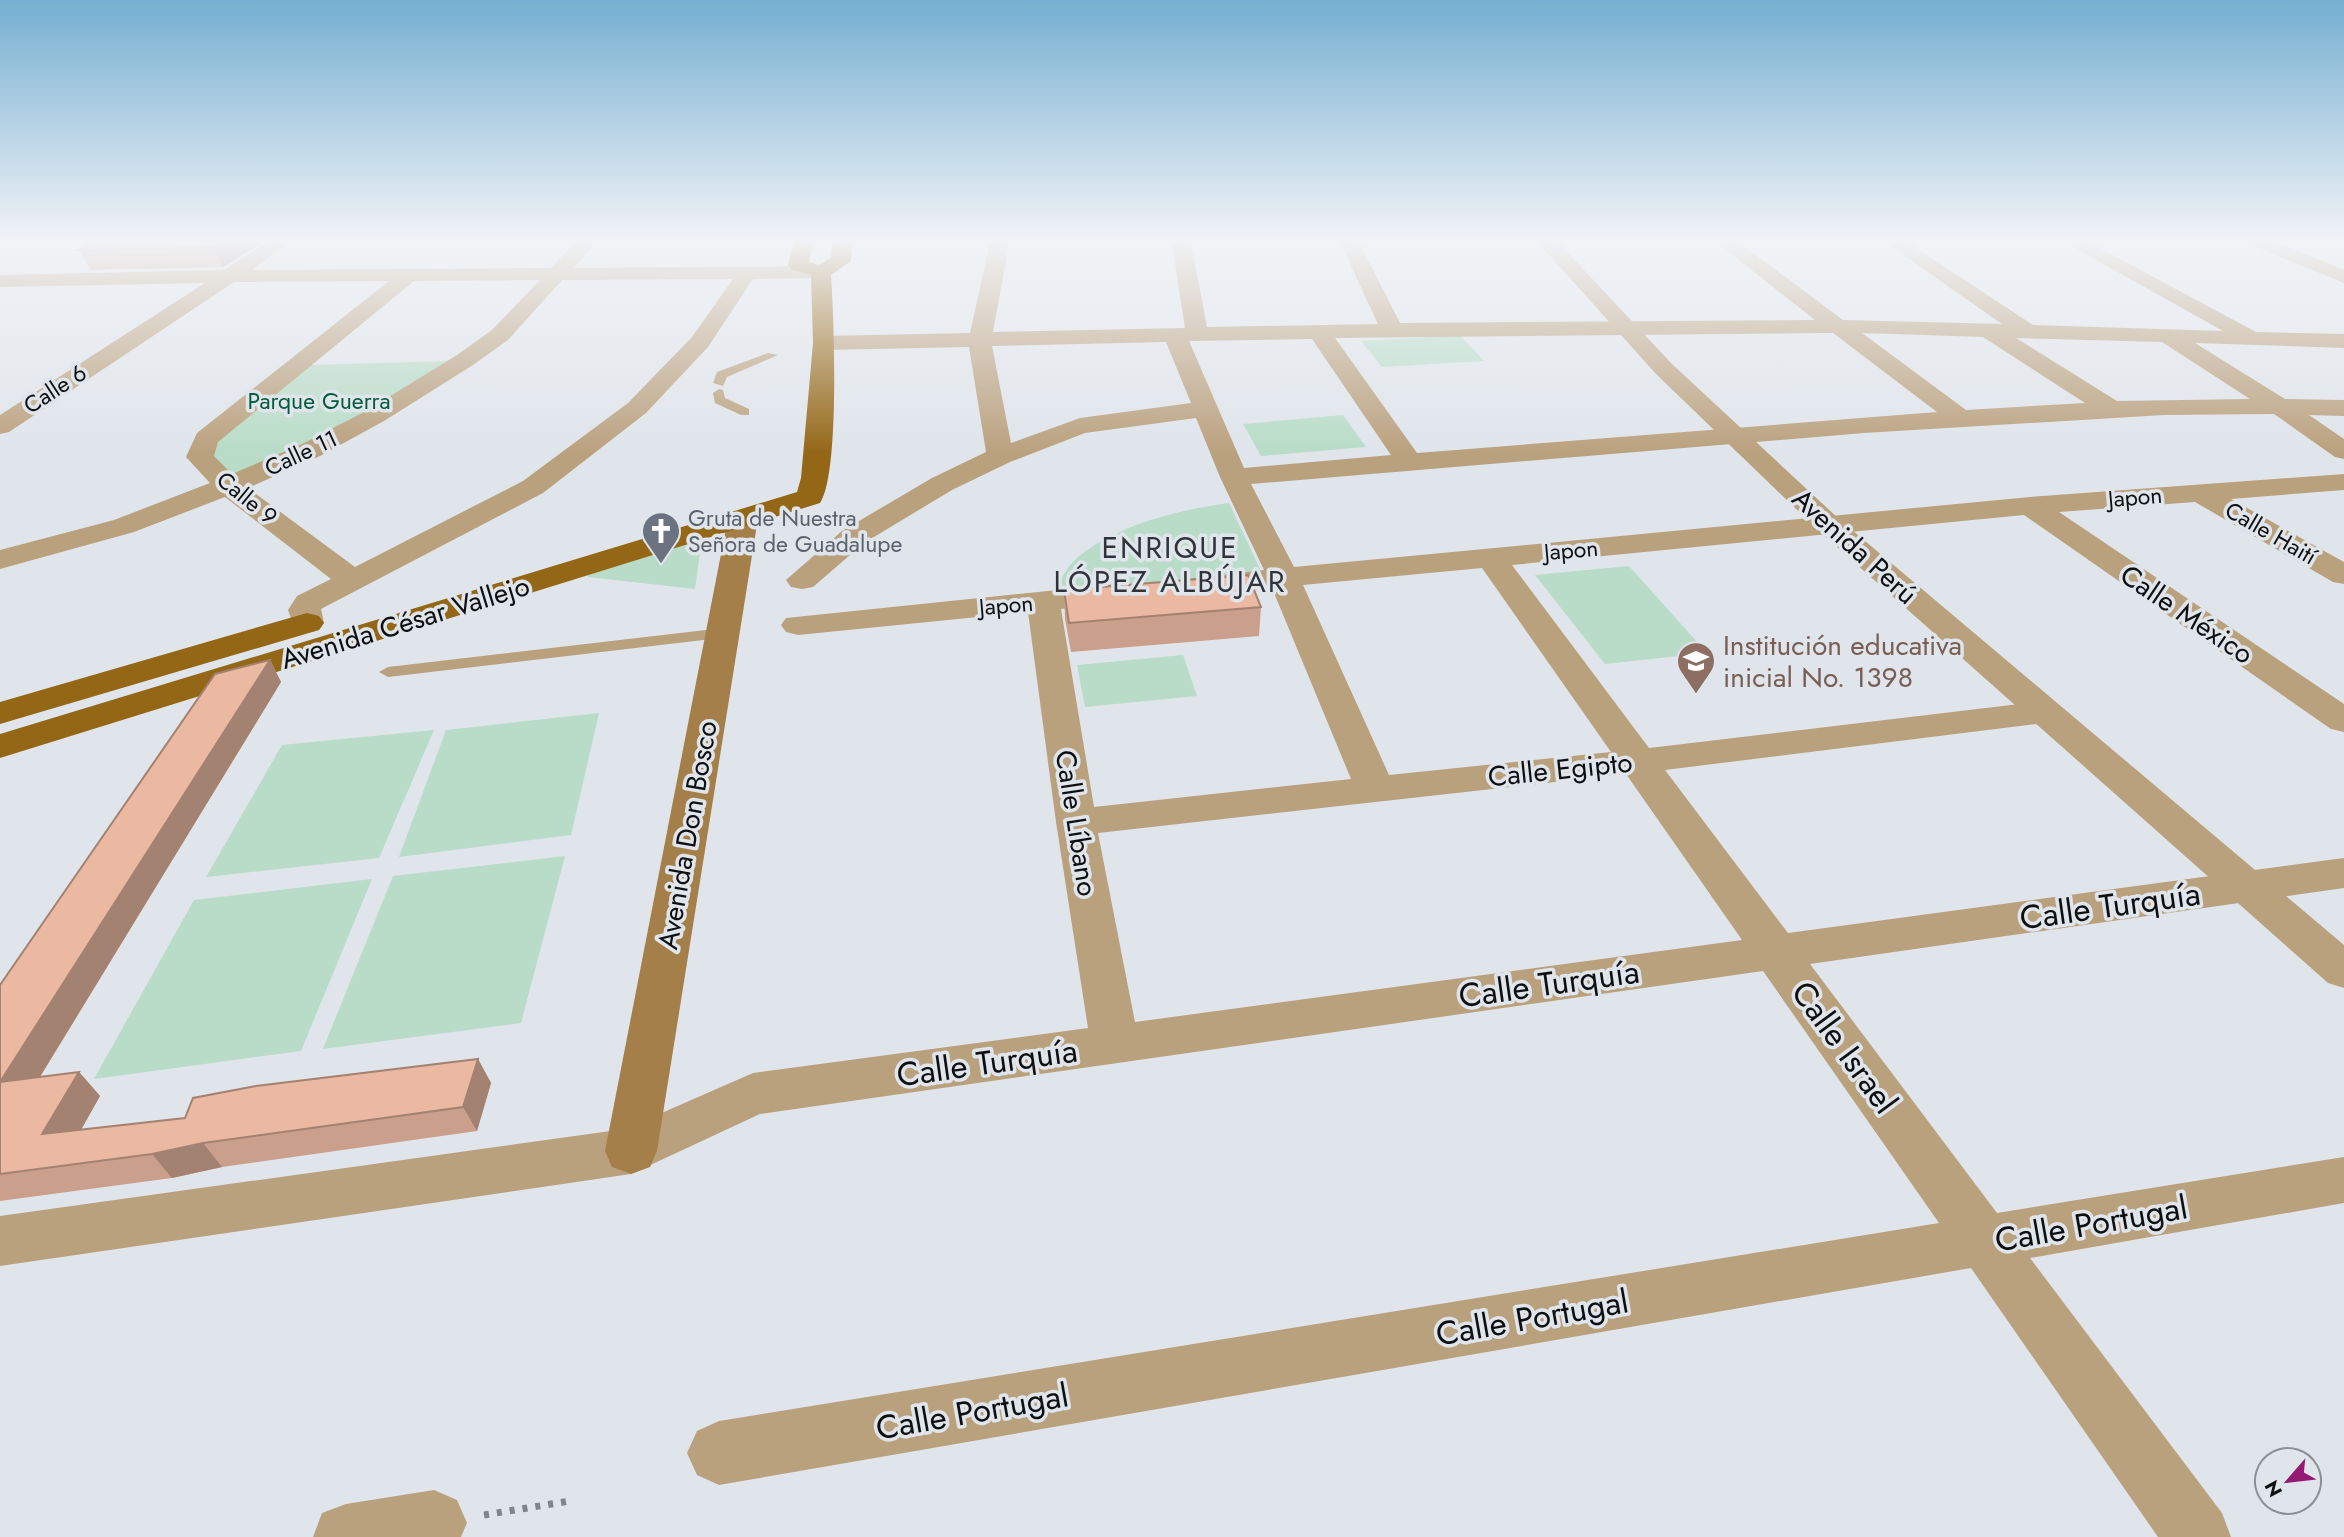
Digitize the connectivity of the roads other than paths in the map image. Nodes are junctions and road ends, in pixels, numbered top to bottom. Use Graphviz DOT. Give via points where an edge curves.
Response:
graph roads {
  1 [pos="176,310"];
  2 [pos="366,310"];
  3 [pos="523,310"];
  4 [pos="722,310"];
  5 [pos="823,310"];
  6 [pos="986,310"];
  7 [pos="1184,310"];
  8 [pos="1382,310"];
  9 [pos="1609,310"];
  10 [pos="1815,310"];
  11 [pos="1995,310"];
  12 [pos="2201,310"];
  13 [pos="1837,326"];
  14 [pos="1626,328"];
  15 [pos="1392,330"];
  16 [pos="1989,331"];
  17 [pos="2027,331"];
  18 [pos="1319,332"];
  19 [pos="1186,336"];
  20 [pos="2167,336"];
  21 [pos="2254,338"];
  22 [pos="980,341"];
  23 [pos="2344,341"];
  24 [pos="824,344"];
  25 [pos="772,355"];
  26 [pos="2278,405"];
  27 [pos="2110,408"];
  28 [pos="2344,408"];
  29 [pos="1206,409"];
  30 [pos="745,412"];
  31 [pos="1961,418"];
  32 [pos="0,426"];
  33 [pos="1733,435"];
  34 [pos="2344,451"];
  35 [pos="1000,456"];
  36 [pos="1409,462"];
  37 [pos="1234,477"];
  38 [pos="2344,482"];
  39 [pos="228,486"];
  40 [pos="2198,492"];
  41 [pos="2030,506"];
  42 [pos="743,518"];
  43 [pos="1829,525"];
  44 [pos="1491,558"];
  45 [pos="0,561"];
  46 [pos="2344,575"];
  47 [pos="1284,578"];
  48 [pos="351,579"];
  49 [pos="802,580"];
  50 [pos="1043,601"];
  51 [pos="307,623"];
  52 [pos="798,625"];
  53 [pos="723,633"];
  54 [pos="388,672"];
  55 [pos="2044,712"];
  56 [pos="0,713"];
  57 [pos="2344,721"];
  58 [pos="0,746"];
  59 [pos="1638,761"];
  60 [pos="1375,789"];
  61 [pos="1076,822"];
  62 [pos="2344,873"];
  63 [pos="2245,886"];
  64 [pos="1776,951"];
  65 [pos="2344,971"];
  66 [pos="1115,1044"];
  67 [pos="631,1152"];
  68 [pos="2344,1180"];
  69 [pos="1984,1240"];
  70 [pos="0,1241"];
  71 [pos="719,1453"];
  72 [pos="434,1523"];
  73 [pos="346,1537"];
  74 [pos="2198,1537"];
  1 -- 32 [label="street, Calle 6"];
  2 -- 39 [label="street, Calle 9" via="206,439 200,457"];
  3 -- 39 [label="street, Calle 11" via="500,335 446,372 311,450"];
  4 -- 48 [label="street" via="700,342 638,408 533,487"];
  5 -- 24 [label="main road"];
  6 -- 22 [label="street"];
  7 -- 19 [label="street"];
  8 -- 15 [label="street"];
  9 -- 14 [label="street, Avenida Perú"];
  10 -- 13 [label="street"];
  11 -- 17 [label="street"];
  12 -- 21 [label="street"];
  13 -- 14 [label="street"];
  13 -- 16 [label="street"];
  13 -- 31 [label="street"];
  14 -- 15 [label="street"];
  14 -- 33 [label="street, Avenida Perú"];
  15 -- 18 [label="street"];
  16 -- 17 [label="street"];
  16 -- 27 [label="street"];
  17 -- 20 [label="street"];
  18 -- 19 [label="street"];
  18 -- 36 [label="street"];
  19 -- 22 [label="street"];
  19 -- 29 [label="street"];
  20 -- 21 [label="street"];
  20 -- 26 [label="street"];
  21 -- 23 [label="street"];
  22 -- 24 [label="street"];
  22 -- 35 [label="street"];
  24 -- 42 [label="main road, Avenida César Vallejo" via="816,478 810,497"];
  25 -- 30 [label="lane" via="721,375 719,400"];
  26 -- 27 [label="street"];
  26 -- 28 [label="street"];
  26 -- 34 [label="street"];
  27 -- 31 [label="street"];
  29 -- 35 [label="street" via="1080,426"];
  29 -- 37 [label="street"];
  31 -- 33 [label="street"];
  33 -- 36 [label="street"];
  33 -- 43 [label="street, Avenida Perú"];
  35 -- 49 [label="street" via="853,537"];
  36 -- 37 [label="street"];
  37 -- 47 [label="street"];
  38 -- 40 [label="street, Japon"];
  39 -- 45 [label="street, Calle 11" via="124,526"];
  39 -- 48 [label="street, Calle 9"];
  40 -- 41 [label="street, Japon"];
  40 -- 46 [label="street, Calle Haití"];
  41 -- 43 [label="street, Japon"];
  41 -- 57 [label="street, Calle México"];
  42 -- 53 [label="main road, Avenida Don Bosco"];
  42 -- 58 [label="main road, Avenida César Vallejo"];
  43 -- 44 [label="street, Japon"];
  43 -- 55 [label="street, Avenida Perú"];
  44 -- 47 [label="street, Japon"];
  44 -- 59 [label="street, Calle Israel"];
  47 -- 50 [label="street, Japon"];
  47 -- 60 [label="street"];
  48 -- 51 [label="street" via="307,603"];
  50 -- 52 [label="street, Japon"];
  50 -- 61 [label="street, Calle Líbano"];
  51 -- 56 [label="main road, Avenida César Vallejo"];
  53 -- 54 [label="lane"];
  53 -- 67 [label="main road, Avenida Don Bosco"];
  55 -- 59 [label="street, Calle Egipto"];
  55 -- 63 [label="street, Avenida Perú"];
  59 -- 60 [label="street, Calle Egipto"];
  59 -- 64 [label="street, Calle Israel"];
  60 -- 61 [label="street, Calle Egipto"];
  61 -- 66 [label="street, Calle Líbano"];
  62 -- 63 [label="street, Calle Turquía"];
  63 -- 64 [label="street, Calle Turquía"];
  63 -- 65 [label="street, Avenida Perú"];
  64 -- 66 [label="street, Calle Turquía"];
  64 -- 69 [label="street, Calle Israel"];
  66 -- 67 [label="street, Calle Turquía" via="753,1094"];
  67 -- 70 [label="street, Calle Turquía"];
  68 -- 69 [label="street, Calle Portugal"];
  69 -- 71 [label="street, Calle Portugal"];
  69 -- 74 [label="street, Calle Israel"];
  72 -- 73 [label="street"];
}
